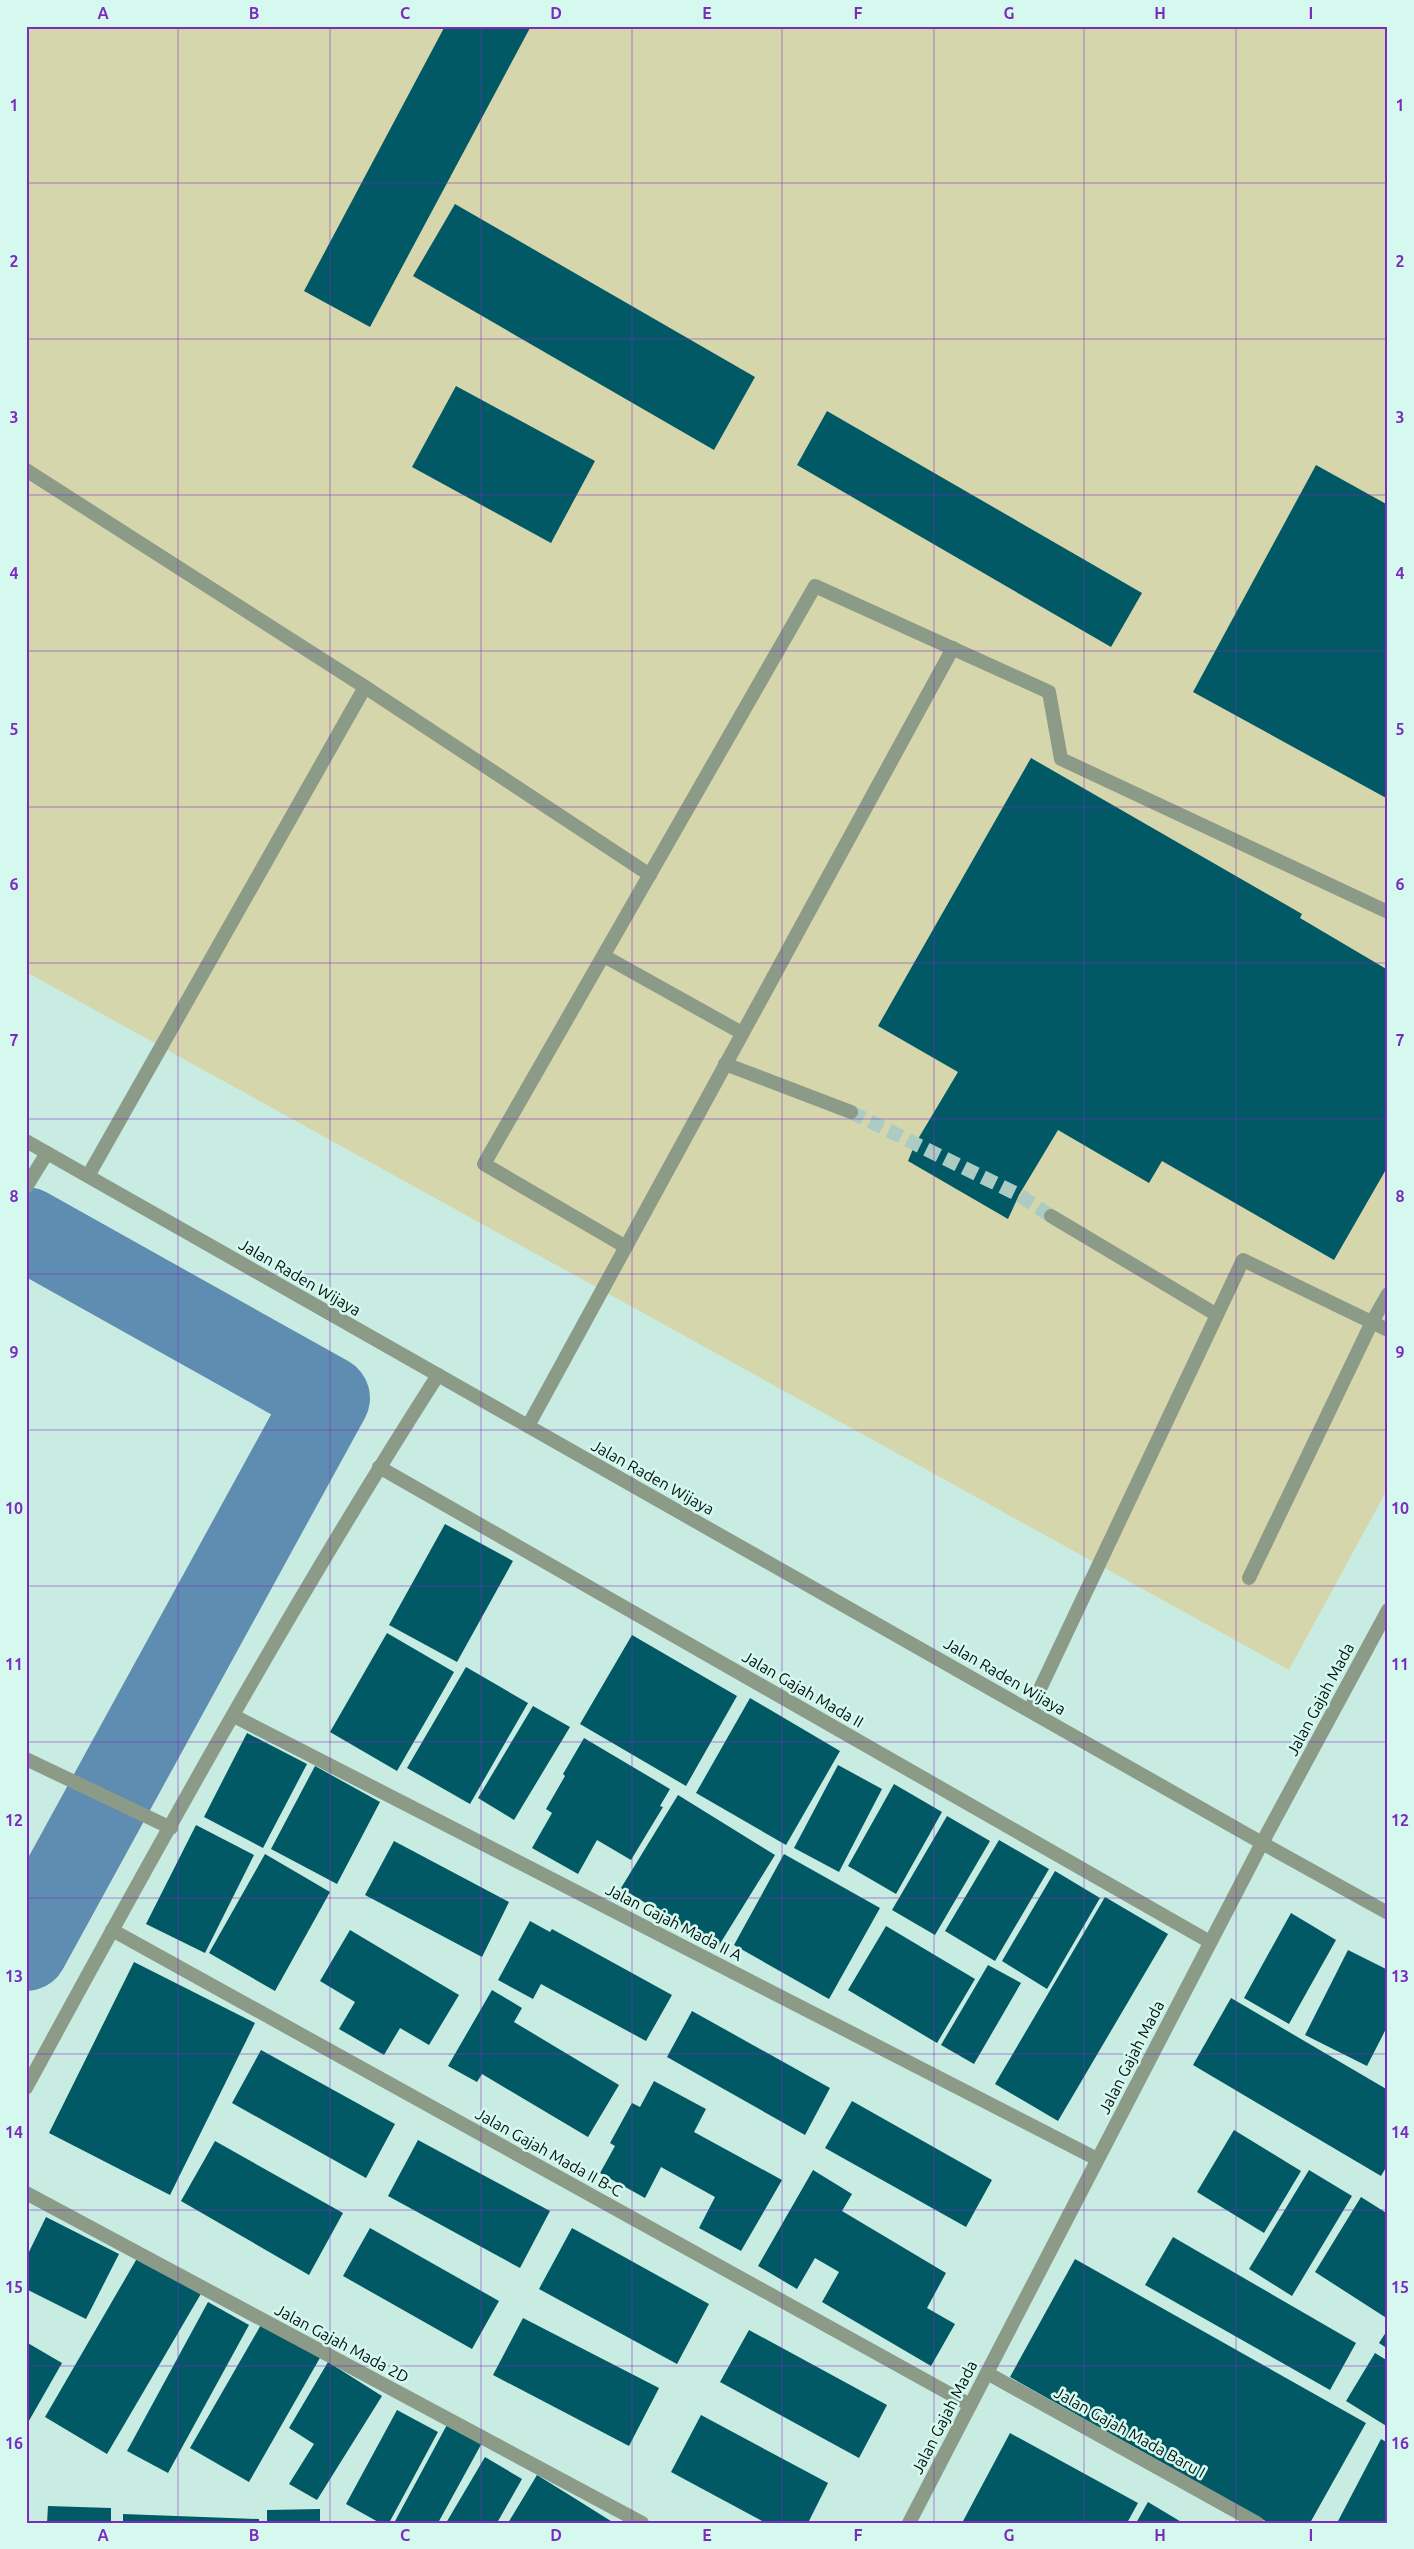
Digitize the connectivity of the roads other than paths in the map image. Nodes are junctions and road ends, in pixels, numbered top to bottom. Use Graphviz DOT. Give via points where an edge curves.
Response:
graph roads {
  1 [pos="26,470"];
  2 [pos="953,648"];
  3 [pos="365,687"];
  4 [pos="650,874"];
  5 [pos="1388,912"];
  6 [pos="604,956"];
  7 [pos="742,1033"];
  8 [pos="725,1064"];
  9 [pos="851,1112"];
  10 [pos="26,1141"];
  11 [pos="47,1153"];
  12 [pos="88,1176"];
  13 [pos="26,1187"];
  14 [pos="1051,1216"];
  15 [pos="626,1247"];
  16 [pos="1388,1294"];
  17 [pos="1217,1315"];
  18 [pos="1372,1322"];
  19 [pos="1388,1330"];
  20 [pos="438,1375"];
  21 [pos="528,1426"];
  22 [pos="379,1467"];
  23 [pos="1249,1578"];
  24 [pos="1388,1610"];
  25 [pos="1030,1710"];
  26 [pos="234,1716"];
  27 [pos="26,1759"];
  28 [pos="171,1828"];
  29 [pos="1262,1843"];
  30 [pos="1388,1913"];
  31 [pos="112,1930"];
  32 [pos="1210,1942"];
  33 [pos="26,2088"];
  34 [pos="1098,2159"];
  35 [pos="26,2194"];
  36 [pos="987,2373"];
  37 [pos="970,2405"];
  38 [pos="642,2523"];
  39 [pos="909,2523"];
  40 [pos="1257,2523"];
  1 -- 3 [label="street"];
  2 -- 4 [label="street" via="815,586"];
  2 -- 5 [label="street" via="1048,692 1060,758"];
  2 -- 7 [label="street"];
  3 -- 4 [label="street"];
  3 -- 12 [label="street"];
  4 -- 6 [label="street"];
  6 -- 7 [label="street"];
  6 -- 15 [label="street" via="484,1164"];
  7 -- 8 [label="street"];
  8 -- 9 [label="street"];
  8 -- 15 [label="street"];
  10 -- 11 [label="street, Jalan Raden Wijaya"];
  11 -- 12 [label="street, Jalan Raden Wijaya"];
  11 -- 13 [label="street"];
  12 -- 20 [label="street, Jalan Raden Wijaya"];
  14 -- 17 [label="street"];
  15 -- 21 [label="street"];
  16 -- 18 [label="street"];
  17 -- 18 [label="street" via="1243,1260"];
  17 -- 25 [label="street"];
  18 -- 19 [label="street"];
  18 -- 23 [label="street"];
  20 -- 21 [label="street, Jalan Raden Wijaya"];
  20 -- 22 [label="street"];
  21 -- 25 [label="street, Jalan Raden Wijaya"];
  22 -- 26 [label="street"];
  22 -- 32 [label="street, Jalan Gajah Mada II"];
  24 -- 29 [label="street, Jalan Gajah Mada"];
  25 -- 29 [label="street, Jalan Raden Wijaya"];
  26 -- 28 [label="street"];
  26 -- 34 [label="street, Jalan Gajah Mada II A"];
  27 -- 28 [label="street"];
  28 -- 31 [label="street"];
  29 -- 30 [label="street, Jalan Raden Wijaya"];
  29 -- 32 [label="street, Jalan Gajah Mada"];
  31 -- 33 [label="street"];
  31 -- 37 [label="street, Jalan Gajah Mada II B-C"];
  32 -- 34 [label="street, Jalan Gajah Mada"];
  34 -- 36 [label="street, Jalan Gajah Mada"];
  35 -- 38 [label="street, Jalan Gajah Mada 2D"];
  36 -- 37 [label="street, Jalan Gajah Mada"];
  36 -- 40 [label="street, Jalan Gajah Mada Baru I"];
  37 -- 39 [label="street, Jalan Gajah Mada"];
}
